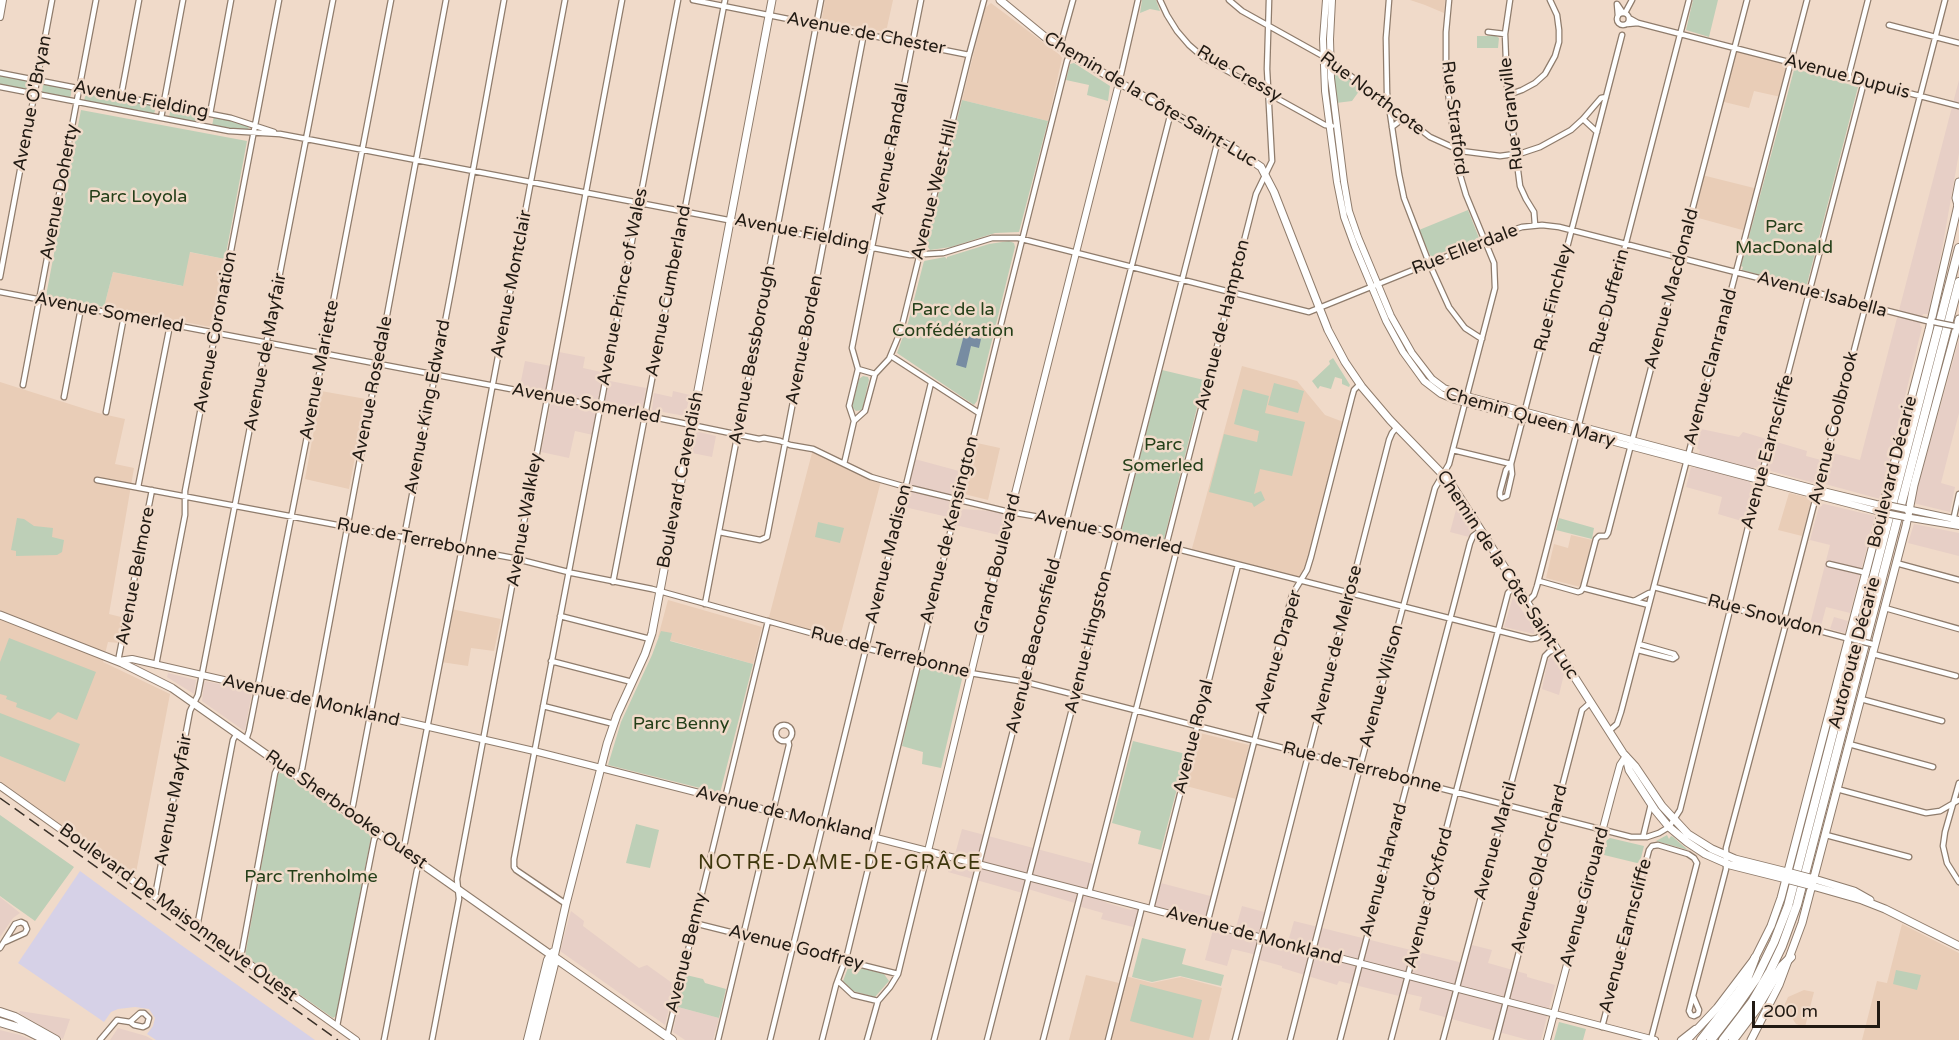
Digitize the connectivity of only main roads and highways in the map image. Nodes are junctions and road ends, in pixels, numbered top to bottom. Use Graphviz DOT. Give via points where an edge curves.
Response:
graph roads {
  1 [pos="772,0"];
  2 [pos="1000,0"];
  3 [pos="1959,182"];
  4 [pos="1959,204"];
  5 [pos="1959,248"];
  6 [pos="1959,282"];
  7 [pos="1957,325"];
  8 [pos="0,615"];
  9 [pos="1626,756"];
  10 [pos="1672,824"];
  11 [pos="1789,876"];
  12 [pos="1811,882"];
  13 [pos="1959,946"];
  14 [pos="553,954"];
  15 [pos="1791,957"];
  16 [pos="1755,958"];
  17 [pos="0,1010"];
  18 [pos="0,1022"];
  19 [pos="668,1039"];
  20 [pos="46,1040"];
  21 [pos="56,1040"];
  22 [pos="528,1040"];
  23 [pos="535,1040"];
  24 [pos="1687,1040"];
  25 [pos="1701,1040"];
  26 [pos="1711,1040"];
  27 [pos="1723,1040"];
  28 [pos="1733,1040"];
  29 [pos="1751,1040"];
  1 -- 14 [label="main road, Boulevard Cavendish" via="650,639 600,768"];
  2 -- 9 [label="main road, Chemin de la Côte-Saint-Luc" via="1070,54 1252,160 1266,175 1339,352 1360,384 1443,474"];
  3 -- 4 [label="main road, Boulevard Décarie"];
  4 -- 11 [label="main road, Boulevard Décarie" via="1885,509"];
  5 -- 26 [label="highway, Autoroute Décarie" via="1788,906 1756,979"];
  6 -- 27 [label="highway, Autoroute Décarie" via="1797,905 1770,971"];
  7 -- 12 [label="main road, Boulevard Décarie"];
  8 -- 14 [label="main road, Rue Sherbrooke Ouest" via="164,683"];
  9 -- 10 [label="main road, Chemin de la Côte-Saint-Luc"];
  9 -- 10 [label="main road, Chemin de la Côte-Saint-Luc" via="1629,770 1651,804"];
  10 -- 11 [label="main road, Chemin de la Côte-Saint-Luc" via="1725,855"];
  10 -- 11 [label="main road, Chemin de la Côte-Saint-Luc" via="1692,846 1726,864"];
  11 -- 12 [label="main road, Chemin de la Côte-Saint-Luc, bridge"];
  11 -- 16 [label="main road, Boulevard Décarie"];
  12 -- 13 [label="main road, Chemin de la Côte-Saint-Luc" via="1860,894"];
  12 -- 15 [label="main road, Boulevard Décarie"];
  14 -- 19 [label="main road, Rue Sherbrooke Ouest"];
  14 -- 22 [label="main road, Boulevard Cavendish" via="548,960"];
  14 -- 23 [label="main road, Boulevard Cavendish" via="554,964"];
  15 -- 28 [label="highway"];
  15 -- 29 [label="main road, Boulevard Décarie"];
  16 -- 24 [label="main road, Boulevard Décarie" via="1718,1008"];
  16 -- 25 [label="highway" via="1747,979"];
  17 -- 21 [label="main road"];
  18 -- 20 [label="main road"];
}
